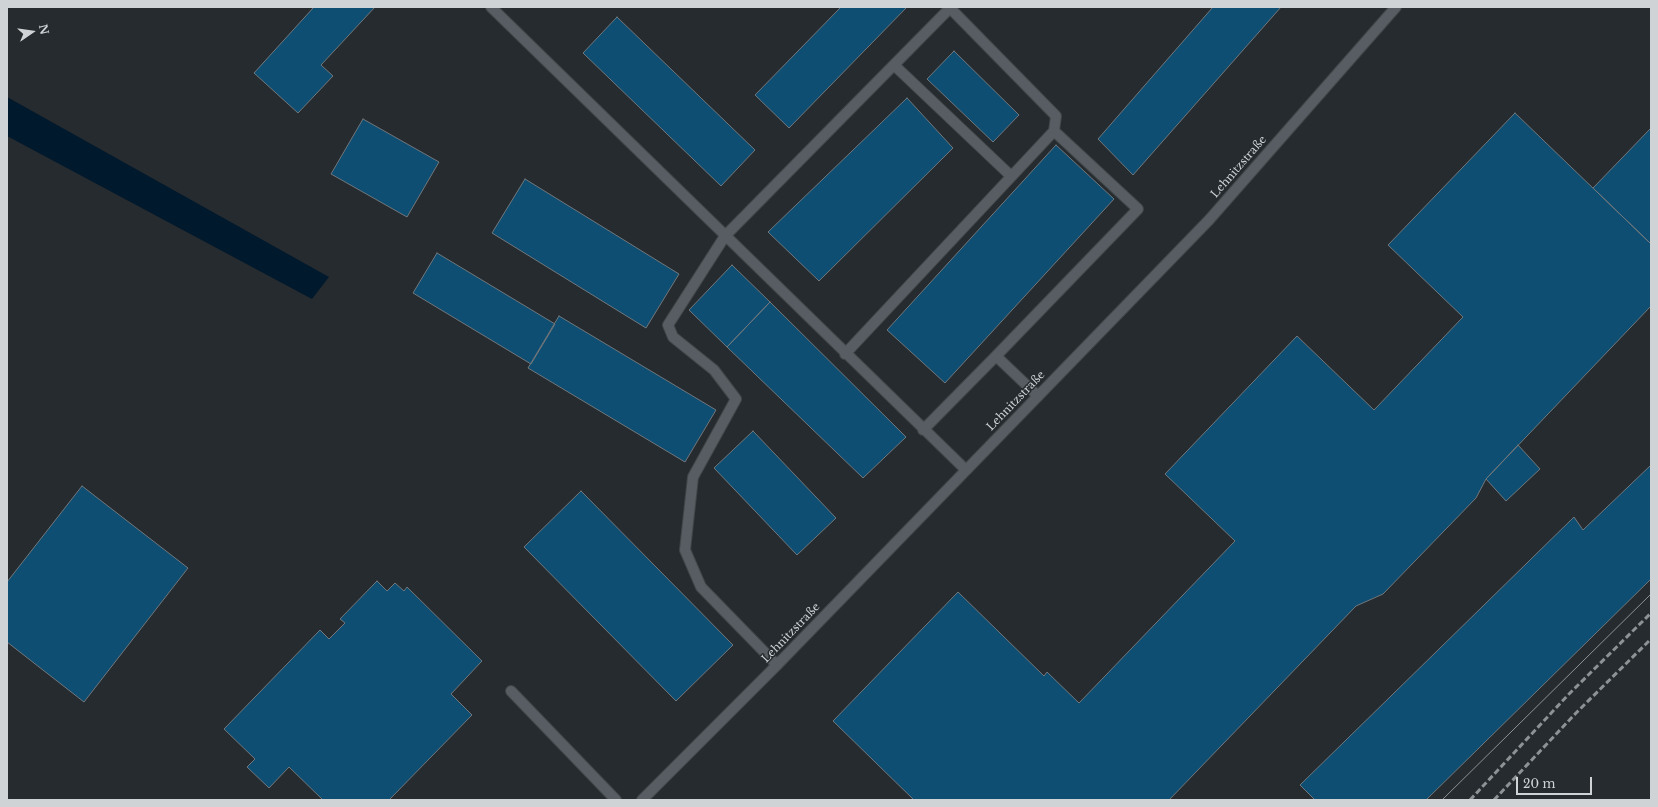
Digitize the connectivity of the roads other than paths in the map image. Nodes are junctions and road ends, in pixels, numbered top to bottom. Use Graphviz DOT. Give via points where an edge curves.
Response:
graph roads {
  1 [pos="491,7"];
  2 [pos="1396,7"];
  3 [pos="894,65"];
  4 [pos="1054,131"];
  5 [pos="1011,176"];
  6 [pos="726,236"];
  7 [pos="845,354"];
  8 [pos="996,356"];
  9 [pos="1038,396"];
  10 [pos="923,430"];
  11 [pos="966,470"];
  12 [pos="776,665"];
  13 [pos="511,691"];
  14 [pos="616,800"];
  15 [pos="642,800"];
  1 -- 6 [label="main road"];
  2 -- 9 [label="main road, Lehnitzstraße" via="1209,220"];
  3 -- 4 [label="main road" via="950,8 1056,116"];
  3 -- 5 [label="main road"];
  3 -- 6 [label="main road"];
  4 -- 5 [label="main road"];
  4 -- 8 [label="main road" via="1138,208"];
  5 -- 7 [label="main road"];
  6 -- 7 [label="main road"];
  6 -- 12 [label="main road" via="668,325 673,338 714,370 736,398 693,477 685,550 701,587"];
  7 -- 10 [label="main road"];
  8 -- 9 [label="main road"];
  8 -- 10 [label="main road"];
  9 -- 11 [label="main road, Lehnitzstraße"];
  10 -- 11 [label="main road"];
  11 -- 12 [label="main road, Lehnitzstraße"];
  12 -- 15 [label="main road, Lehnitzstraße"];
  13 -- 14 [label="main road"];
}
